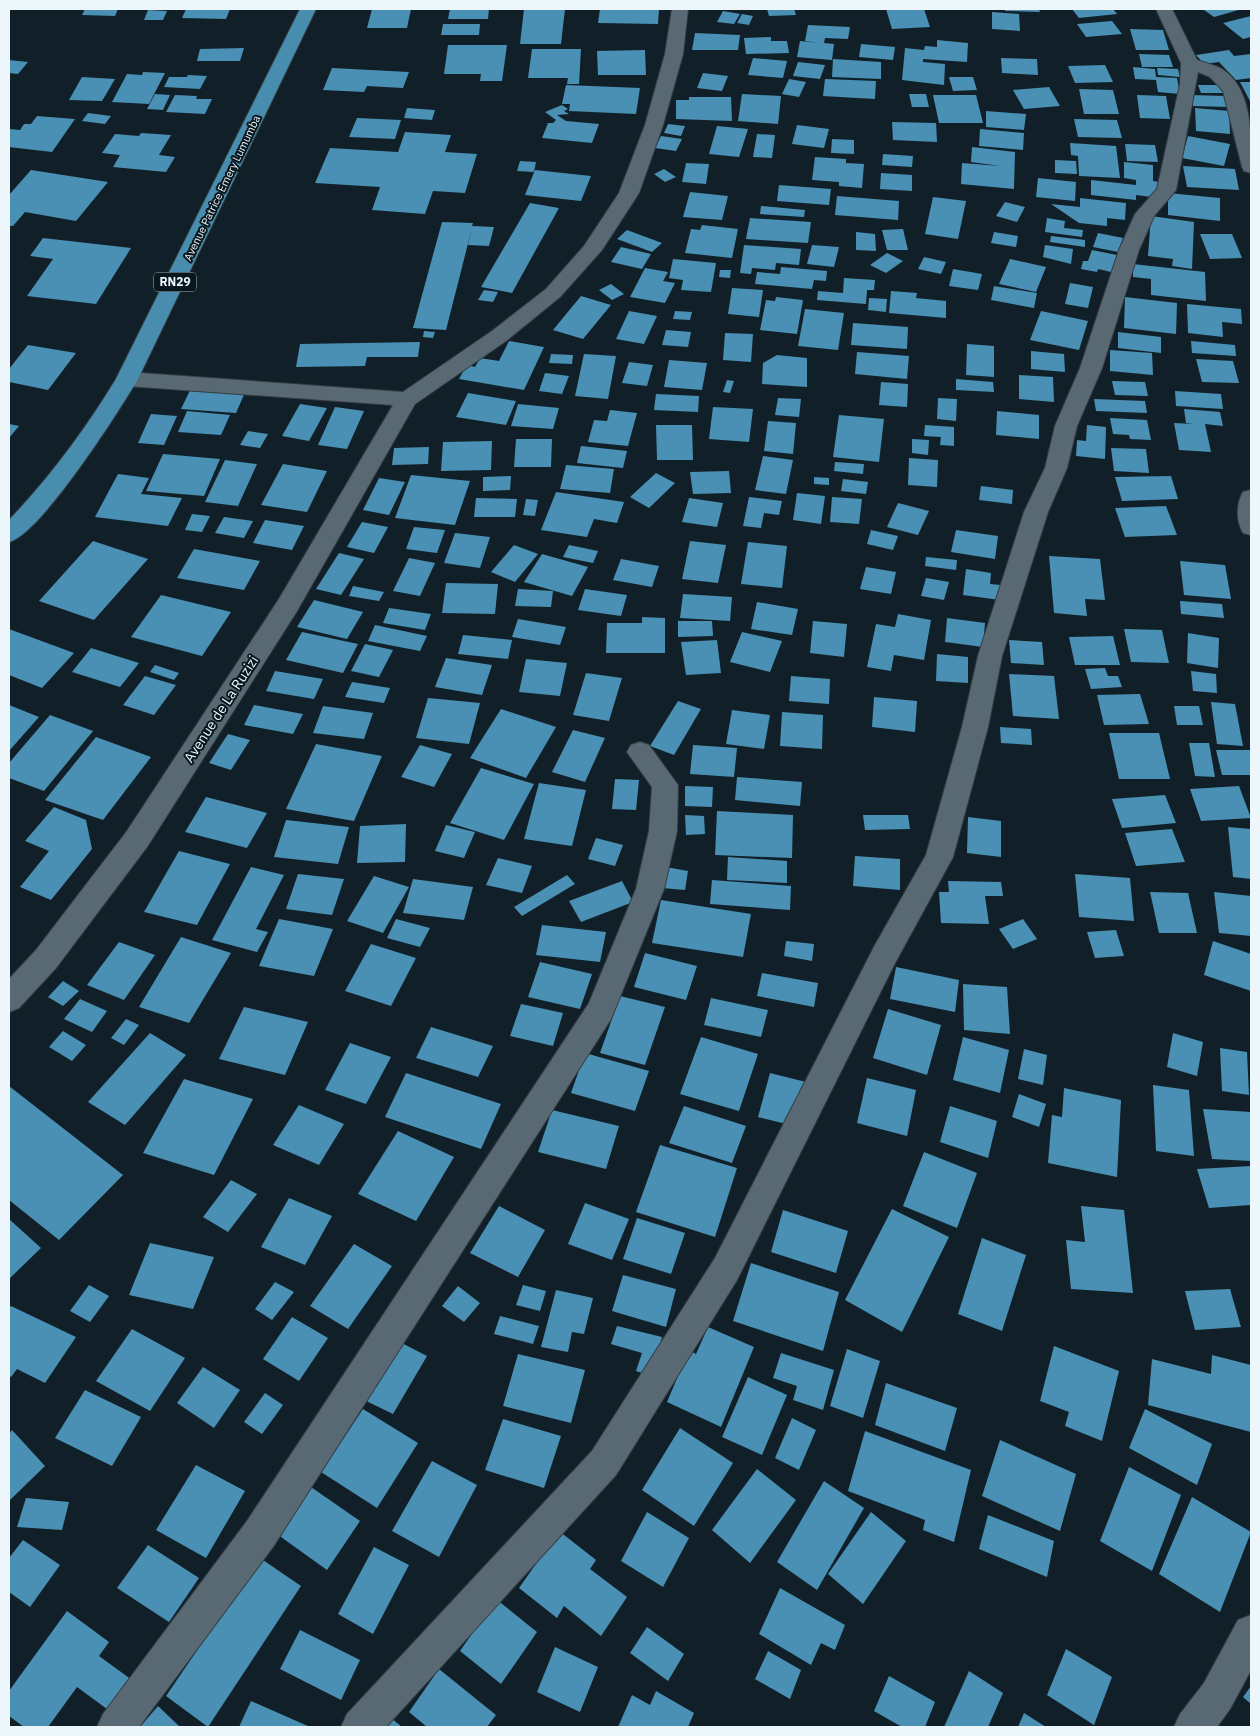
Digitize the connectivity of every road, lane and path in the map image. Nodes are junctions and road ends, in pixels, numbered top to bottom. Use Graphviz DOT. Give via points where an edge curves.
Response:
graph roads {
  1 [pos="308,9"];
  2 [pos="680,9"];
  3 [pos="1164,9"];
  4 [pos="1190,63"];
  5 [pos="1251,167"];
  6 [pos="127,379"];
  7 [pos="407,399"];
  8 [pos="1251,498"];
  9 [pos="1251,527"];
  10 [pos="9,534"];
  11 [pos="640,752"];
  12 [pos="9,1000"];
  13 [pos="1251,1633"];
  14 [pos="116,1727"];
  15 [pos="360,1727"];
  16 [pos="1193,1727"];
  1 -- 6 [label="main road, Avenue Patrice Emery Lumumba / RN29"];
  2 -- 7 [label="street" via="674,54 651,133 629,193 592,250 553,293 499,336"];
  3 -- 4 [label="street"];
  4 -- 5 [label="street" via="1216,73 1232,89"];
  4 -- 15 [label="street" via="1189,84 1166,190 1145,214 1129,250 1091,368 1066,426 1056,468 1036,512 990,656 975,727 939,856 885,954 726,1269 604,1463"];
  6 -- 7 [label="street"];
  6 -- 10 [label="main road, Avenue Patrice Emery Lumumba / RN29" via="97,429 45,496"];
  7 -- 12 [label="street, Avenue de La Ruzizi" via="288,605 137,839 46,960"];
  8 -- 9 [label="street"];
  11 -- 14 [label="street" via="665,785 663,831 650,890 601,1010 260,1534"];
  13 -- 16 [label="street" via="1217,1696"];
}
